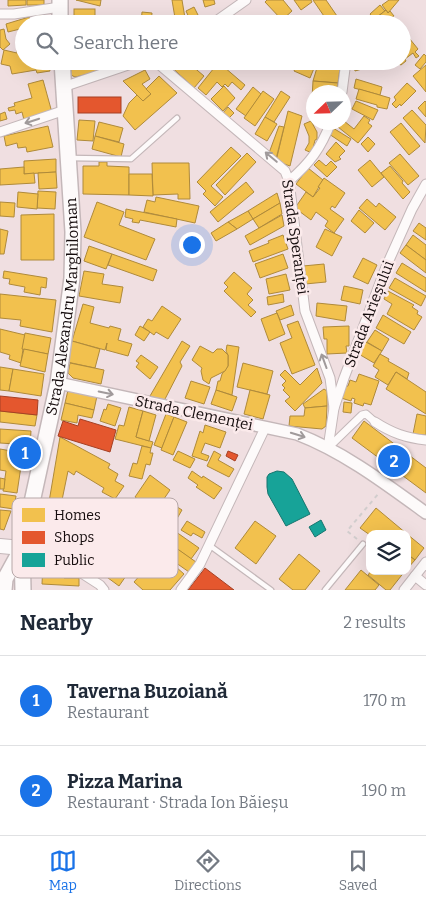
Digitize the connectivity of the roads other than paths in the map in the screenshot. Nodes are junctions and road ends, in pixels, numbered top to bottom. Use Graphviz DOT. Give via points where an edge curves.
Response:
graph roads {
  1 [pos="246,0"];
  2 [pos="60,4"];
  3 [pos="0,14"];
  4 [pos="225,15"];
  5 [pos="62,70"];
  6 [pos="113,70"];
  7 [pos="166,70"];
  8 [pos="345,70"];
  9 [pos="343,85"];
  10 [pos="63,87"];
  11 [pos="65,110"];
  12 [pos="177,118"];
  13 [pos="328,130"];
  14 [pos="0,132"];
  15 [pos="69,158"];
  16 [pos="289,180"];
  17 [pos="426,184"];
  18 [pos="58,383"];
  19 [pos="334,408"];
  20 [pos="375,422"];
  21 [pos="265,428"];
  22 [pos="426,440"];
  23 [pos="328,448"];
  24 [pos="33,498"];
  25 [pos="426,513"];
  26 [pos="363,544"];
  27 [pos="209,545"];
  28 [pos="426,562"];
  29 [pos="12,566"];
  30 [pos="414,576"];
  31 [pos="89,578"];
  32 [pos="426,585"];
  33 [pos="4,590"];
  34 [pos="104,590"];
  35 [pos="181,590"];
  36 [pos="271,590"];
  37 [pos="325,590"];
  38 [pos="404,590"];
  1 -- 4 [label="street"];
  2 -- 3 [label="street"];
  5 -- 10 [label="main road, Strada Alexandru Marghiloman"];
  6 -- 10 [label="street"];
  16 -- 7 [label="street, Strada Speranței, one-way" via="278,163"];
  8 -- 9 [label="street"];
  10 -- 11 [label="main road, Strada Alexandru Marghiloman"];
  11 -- 14 [label="street, one-way"];
  11 -- 15 [label="main road, Strada Alexandru Marghiloman"];
  12 -- 15 [label="lane" via="131,159"];
  13 -- 16 [label="street" via="310,162"];
  15 -- 18 [label="main road, Strada Alexandru Marghiloman" via="72,278"];
  19 -- 16 [label="street, Strada Speranței, one-way" via="330,378 305,310"];
  17 -- 19 [label="street, Strada Arieșului" via="386,267"];
  18 -- 21 [label="street, Strada Clemenței, one-way"];
  18 -- 24 [label="main road, Strada Alexandru Marghiloman"];
  19 -- 23 [label="street, Strada Arieșului"];
  20 -- 22 [label="street" via="391,432"];
  20 -- 23 [label="street" via="366,414 362,415"];
  21 -- 23 [label="street, Strada Clemenței, one-way" via="297,434"];
  21 -- 27 [label="street"];
  23 -- 25 [label="street, Strada Clemenței" via="387,484"];
  26 -- 37 [label="lane"];
  27 -- 35 [label="street"];
  27 -- 36 [label="lane"];
  28 -- 30 [label="street"];
  29 -- 33 [label="main road" via="5,579"];
  30 -- 32 [label="street"];
  30 -- 38 [label="street"];
  31 -- 34 [label="street"];
}
